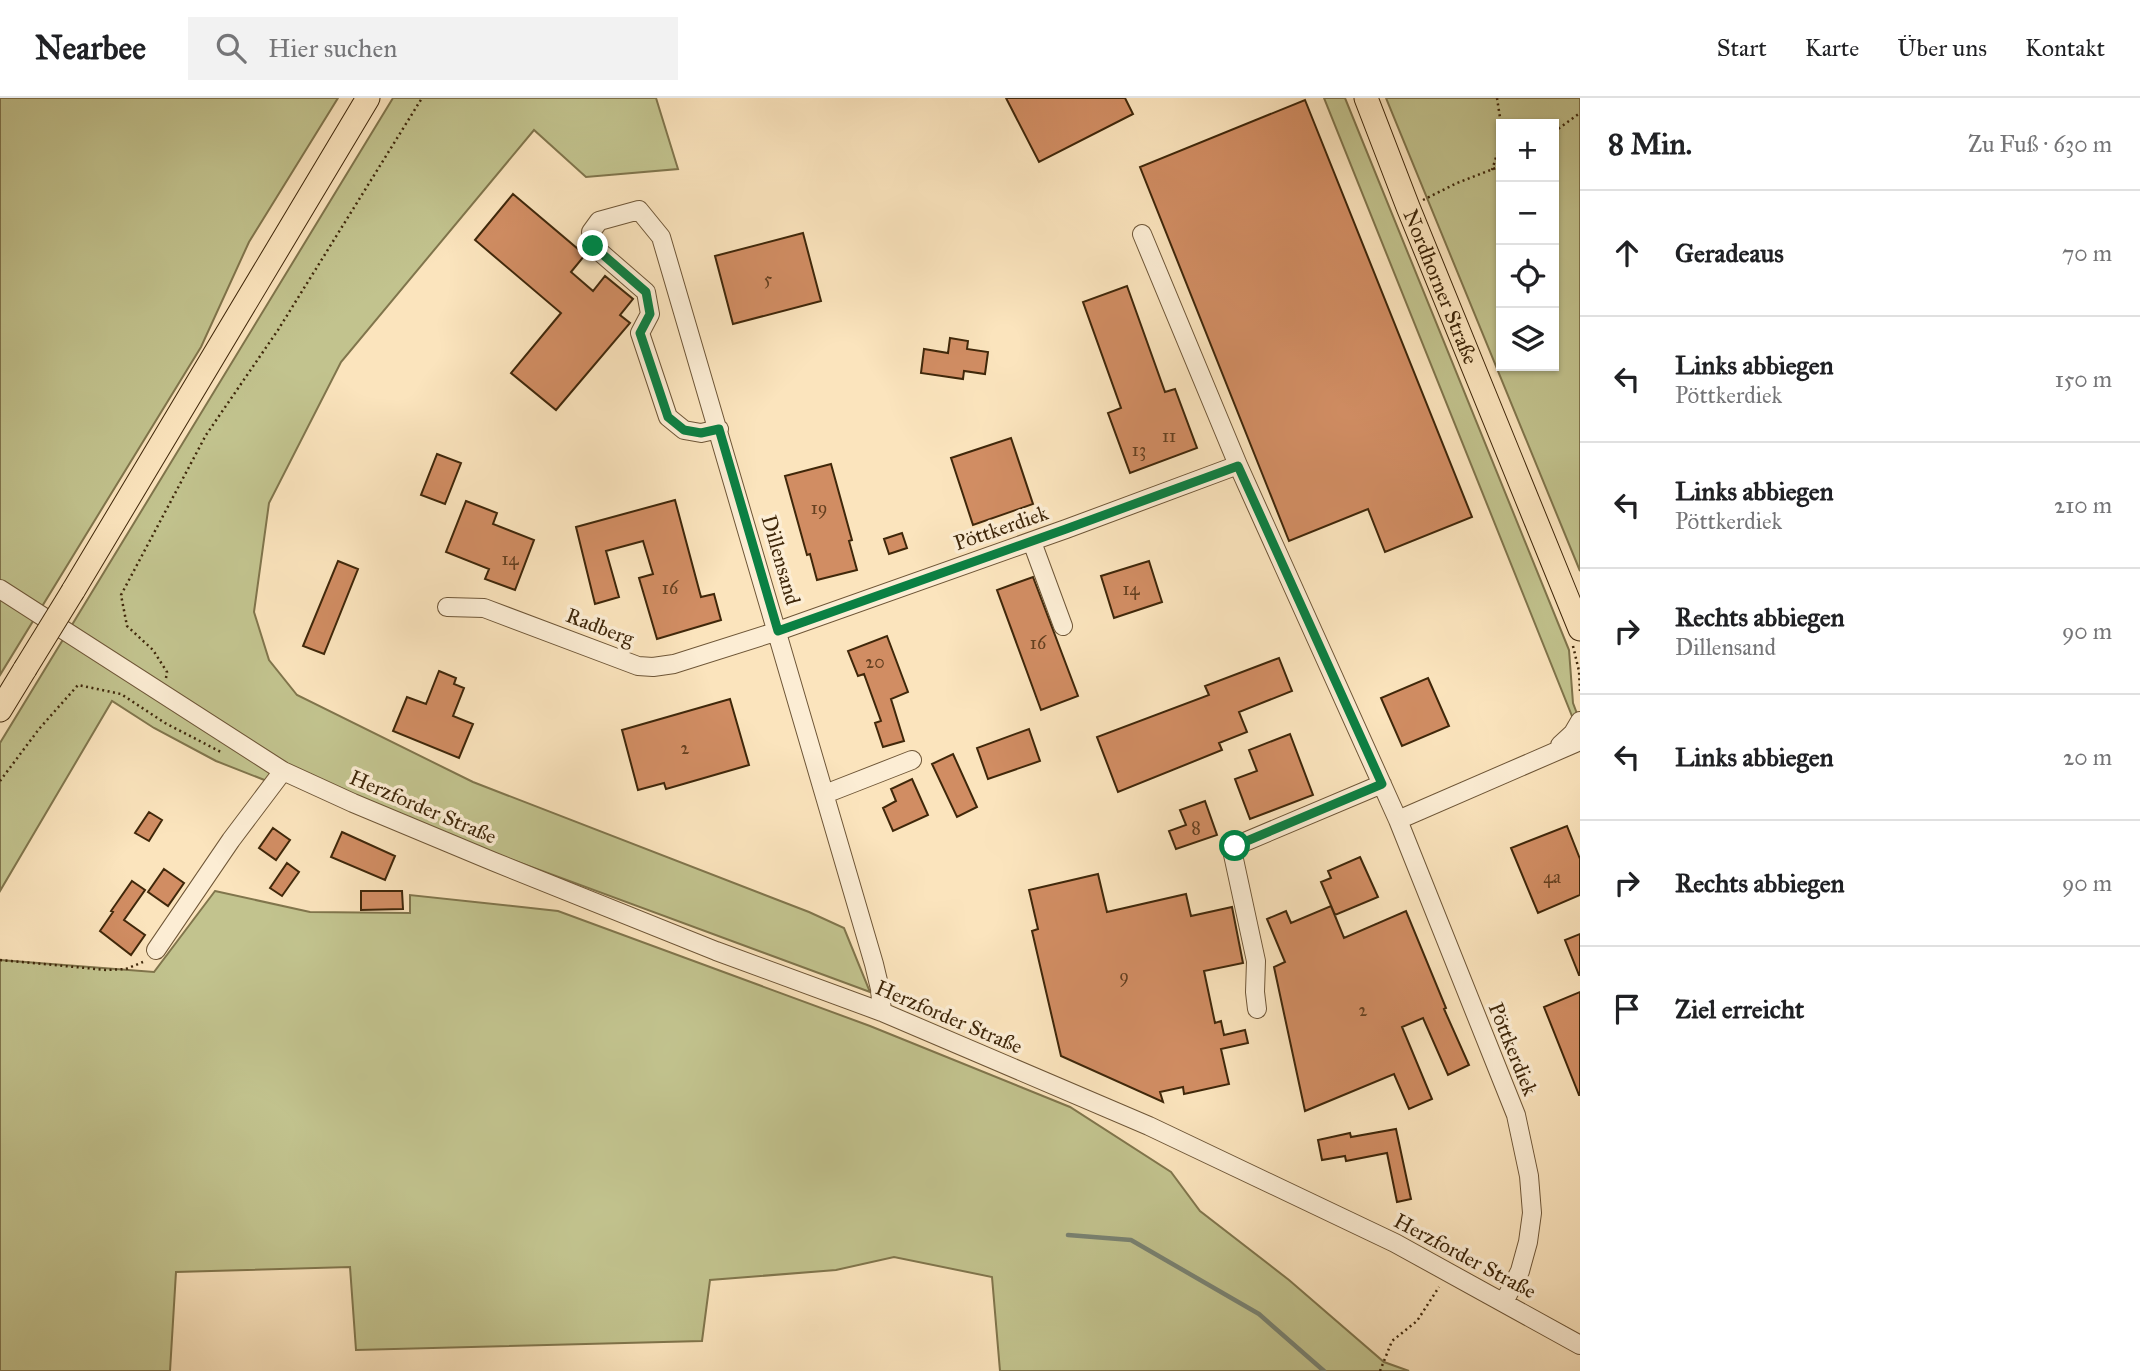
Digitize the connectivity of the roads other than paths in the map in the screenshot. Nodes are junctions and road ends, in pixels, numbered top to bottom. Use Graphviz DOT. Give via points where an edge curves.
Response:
graph roads {
  1 [pos="368,98"];
  2 [pos="1366,98"];
  3 [pos="1142,234"];
  4 [pos="719,429"];
  5 [pos="1238,466"];
  6 [pos="1032,542"];
  7 [pos="0,589"];
  8 [pos="447,607"];
  9 [pos="1063,626"];
  10 [pos="1580,629"];
  11 [pos="778,631"];
  12 [pos="0,710"];
  13 [pos="1580,721"];
  14 [pos="1580,741"];
  15 [pos="1552,752"];
  16 [pos="912,760"];
  17 [pos="283,771"];
  18 [pos="1382,784"];
  19 [pos="825,794"];
  20 [pos="1398,820"];
  21 [pos="156,950"];
  22 [pos="1257,1009"];
  23 [pos="881,1012"];
  24 [pos="1504,1302"];
  25 [pos="1580,1345"];
  1 -- 12 [label="main road, bridge"];
  2 -- 10 [label="main road, Nordhorner Straße"];
  3 -- 5 [label="street, Pöttkerdiek"];
  4 -- 4 [label="street, Dillensand" via="661,237 639,210 599,221 591,232 593,246 646,292 650,314 640,333 668,417 684,430"];
  4 -- 11 [label="street, Dillensand"];
  5 -- 6 [label="street, Pöttkerdiek"];
  5 -- 18 [label="street, Pöttkerdiek"];
  6 -- 9 [label="street"];
  6 -- 11 [label="street, Pöttkerdiek"];
  7 -- 17 [label="street, Herzforder Straße"];
  8 -- 11 [label="street, Radberg" via="484,608 638,666 674,664"];
  11 -- 19 [label="street, Dillensand"];
  13 -- 15 [label="street"];
  14 -- 15 [label="street"];
  15 -- 20 [label="street"];
  16 -- 19 [label="street"];
  17 -- 21 [label="street"];
  17 -- 23 [label="street, Herzforder Straße" via="492,861"];
  18 -- 20 [label="street, Pöttkerdiek"];
  18 -- 22 [label="street" via="1231,850 1256,961"];
  19 -- 23 [label="street, Dillensand" via="874,964"];
  20 -- 24 [label="street, Pöttkerdiek" via="1516,1115 1532,1213 1520,1271"];
  23 -- 24 [label="street, Herzforder Straße" via="1149,1126 1395,1244"];
  24 -- 25 [label="street, Herzforder Straße"];
}
